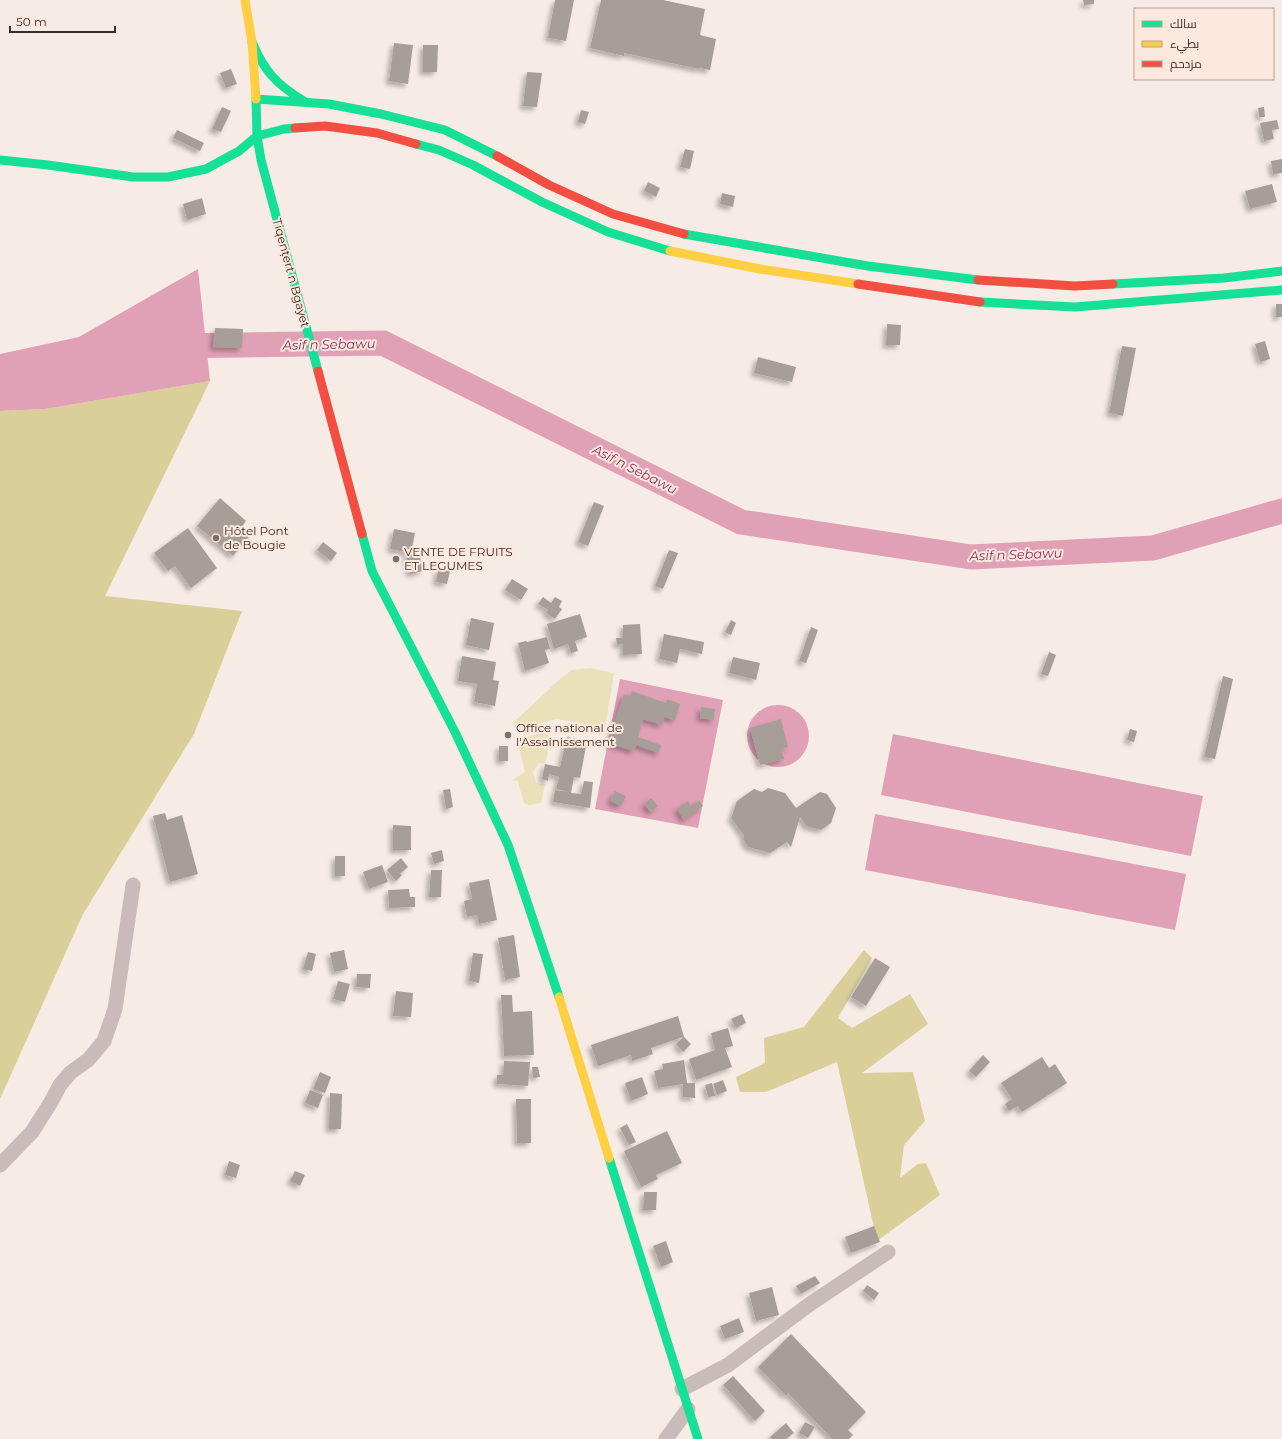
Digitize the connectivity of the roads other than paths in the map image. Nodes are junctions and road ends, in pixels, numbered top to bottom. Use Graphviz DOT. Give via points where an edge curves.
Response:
graph roads {
  1 [pos="245,0"];
  2 [pos="252,42"];
  3 [pos="256,99"];
  4 [pos="305,102"];
  5 [pos="257,136"];
  6 [pos="0,160"];
  7 [pos="1282,271"];
  8 [pos="1282,290"];
  9 [pos="133,885"];
  10 [pos="0,1165"];
  11 [pos="888,1252"];
  12 [pos="682,1389"];
  13 [pos="688,1409"];
  14 [pos="666,1439"];
  15 [pos="698,1439"];
  1 -- 2 [label="main road"];
  2 -- 3 [label="main road, Tiqenṭert n Bgayet"];
  2 -- 4 [label="main road" via="271,78 287,92"];
  3 -- 4 [label="main road"];
  3 -- 5 [label="main road, Tiqenṭert n Bgayet"];
  4 -- 7 [label="main road" via="381,114 444,130 484,148 549,185 613,214 688,235 868,266 986,281 1068,286 1224,278"];
  5 -- 6 [label="main road" via="239,151 206,169 168,177 133,177"];
  5 -- 8 [label="main road" via="284,129 325,126 377,133 439,150 608,232 674,252 867,286 986,303 1075,307"];
  5 -- 12 [label="main road, Tiqenṭert n Bgayet" via="261,160 372,571 455,732 508,845"];
  9 -- 10 [label="street" via="115,1009 104,1041 88,1060 70,1073 32,1132"];
  11 -- 12 [label="street" via="810,1304 728,1365"];
  12 -- 13 [label="main road, Tiqenṭert n Bgayet"];
  13 -- 14 [label="street"];
  13 -- 15 [label="main road, Tiqenṭert n Bgayet"];
}
